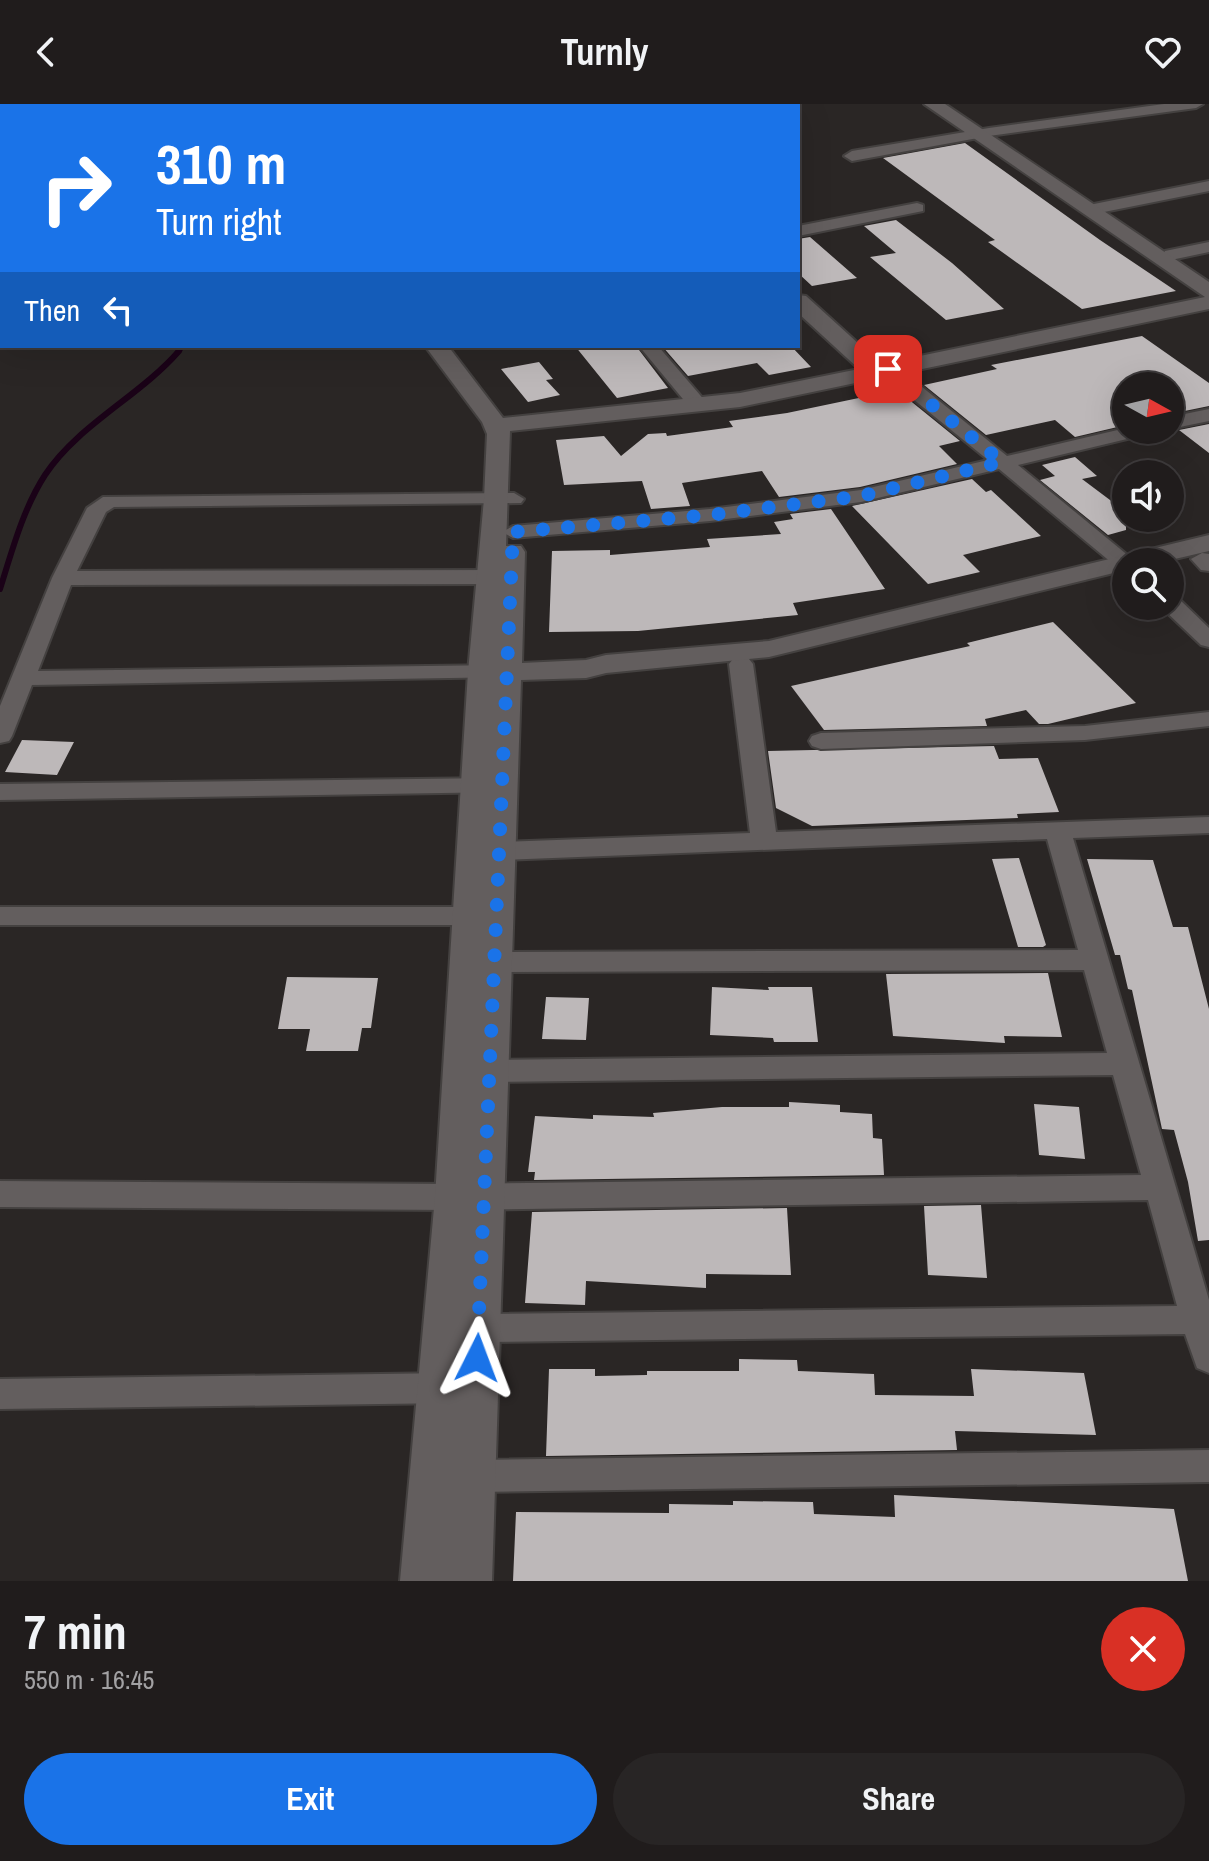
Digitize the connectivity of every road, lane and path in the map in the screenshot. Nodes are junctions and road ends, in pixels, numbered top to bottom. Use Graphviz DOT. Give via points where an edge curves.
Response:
graph roads {
  1 [pos="933,104"];
  2 [pos="949,104"];
  3 [pos="1196,104"];
  4 [pos="1209,111"];
  5 [pos="982,133"];
  6 [pos="852,156"];
  7 [pos="1209,186"];
  8 [pos="917,208"];
  9 [pos="1095,208"];
  10 [pos="800,231"];
  11 [pos="1209,247"];
  12 [pos="1171,255"];
  13 [pos="1209,281"];
  14 [pos="1209,292"];
  15 [pos="800,303"];
  16 [pos="1209,303"];
  17 [pos="437,348"];
  18 [pos="451,348"];
  19 [pos="650,348"];
  20 [pos="882,371"];
  21 [pos="699,406"];
  22 [pos="1209,415"];
  23 [pos="1184,420"];
  24 [pos="508,424"];
  25 [pos="1112,437"];
  26 [pos="1002,462"];
  27 [pos="508,510"];
  28 [pos="1112,551"];
  29 [pos="1207,556"];
  30 [pos="1184,558"];
  31 [pos="1184,563"];
  32 [pos="1112,565"];
  33 [pos="63,578"];
  34 [pos="500,578"];
  35 [pos="1112,582"];
  36 [pos="1184,616"];
  37 [pos="1209,640"];
  38 [pos="741,664"];
  39 [pos="586,669"];
  40 [pos="494,672"];
  41 [pos="23,678"];
  42 [pos="1209,719"];
  43 [pos="0,736"];
  44 [pos="821,741"];
  45 [pos="489,786"];
  46 [pos="0,792"];
  47 [pos="1209,825"];
  48 [pos="1058,831"];
  49 [pos="764,842"];
  50 [pos="499,851"];
  51 [pos="0,916"];
  52 [pos="482,916"];
  53 [pos="1095,960"];
  54 [pos="496,962"];
  55 [pos="1124,1064"];
  56 [pos="492,1071"];
  57 [pos="1159,1187"];
  58 [pos="0,1194"];
  59 [pos="470,1197"];
  60 [pos="1197,1320"];
  61 [pos="479,1328"];
  62 [pos="1209,1358"];
  63 [pos="458,1388"];
  64 [pos="0,1394"];
  65 [pos="1209,1466"];
  66 [pos="474,1476"];
  67 [pos="423,1581"];
  68 [pos="469,1581"];
  1 -- 5 [label="street"];
  2 -- 5 [label="street"];
  3 -- 4 [label="street"];
  3 -- 5 [label="street"];
  5 -- 6 [label="street"];
  5 -- 9 [label="street"];
  7 -- 9 [label="street"];
  8 -- 10 [label="street"];
  9 -- 12 [label="street"];
  9 -- 14 [label="street"];
  11 -- 12 [label="street"];
  12 -- 13 [label="street"];
  15 -- 20 [label="street"];
  16 -- 20 [label="street"];
  17 -- 27 [label="street" via="497,428"];
  18 -- 24 [label="street"];
  19 -- 21 [label="street"];
  20 -- 21 [label="street"];
  20 -- 26 [label="street"];
  21 -- 24 [label="street"];
  22 -- 23 [label="street"];
  24 -- 27 [label="street"];
  25 -- 26 [label="street"];
  26 -- 27 [label="street" via="861,496 710,515"];
  26 -- 28 [label="street"];
  27 -- 33 [label="street" via="110,501 97,508"];
  27 -- 34 [label="street"];
  29 -- 30 [label="street"];
  29 -- 31 [label="street"];
  32 -- 39 [label="street" via="769,649"];
  33 -- 34 [label="street"];
  33 -- 41 [label="street"];
  34 -- 40 [label="street"];
  35 -- 38 [label="street" via="818,653"];
  36 -- 37 [label="street"];
  38 -- 39 [label="street" via="612,673"];
  38 -- 49 [label="street"];
  39 -- 40 [label="street"];
  40 -- 41 [label="street"];
  40 -- 45 [label="street"];
  41 -- 43 [label="street"];
  42 -- 44 [label="street" via="1085,733"];
  45 -- 46 [label="street"];
  45 -- 50 [label="street"];
  45 -- 52 [label="street"];
  47 -- 48 [label="street"];
  48 -- 49 [label="street"];
  48 -- 53 [label="street"];
  49 -- 50 [label="street"];
  50 -- 52 [label="street"];
  51 -- 52 [label="street"];
  52 -- 54 [label="street"];
  52 -- 59 [label="street"];
  53 -- 54 [label="street"];
  53 -- 55 [label="street"];
  54 -- 56 [label="street"];
  55 -- 56 [label="street"];
  55 -- 57 [label="street"];
  56 -- 59 [label="street"];
  57 -- 59 [label="street"];
  57 -- 60 [label="street"];
  58 -- 59 [label="street"];
  59 -- 61 [label="street"];
  59 -- 63 [label="street"];
  60 -- 61 [label="street"];
  60 -- 62 [label="street"];
  61 -- 63 [label="street"];
  63 -- 64 [label="street"];
  63 -- 66 [label="street"];
  63 -- 67 [label="street"];
  65 -- 66 [label="street"];
  66 -- 68 [label="street"];
}
